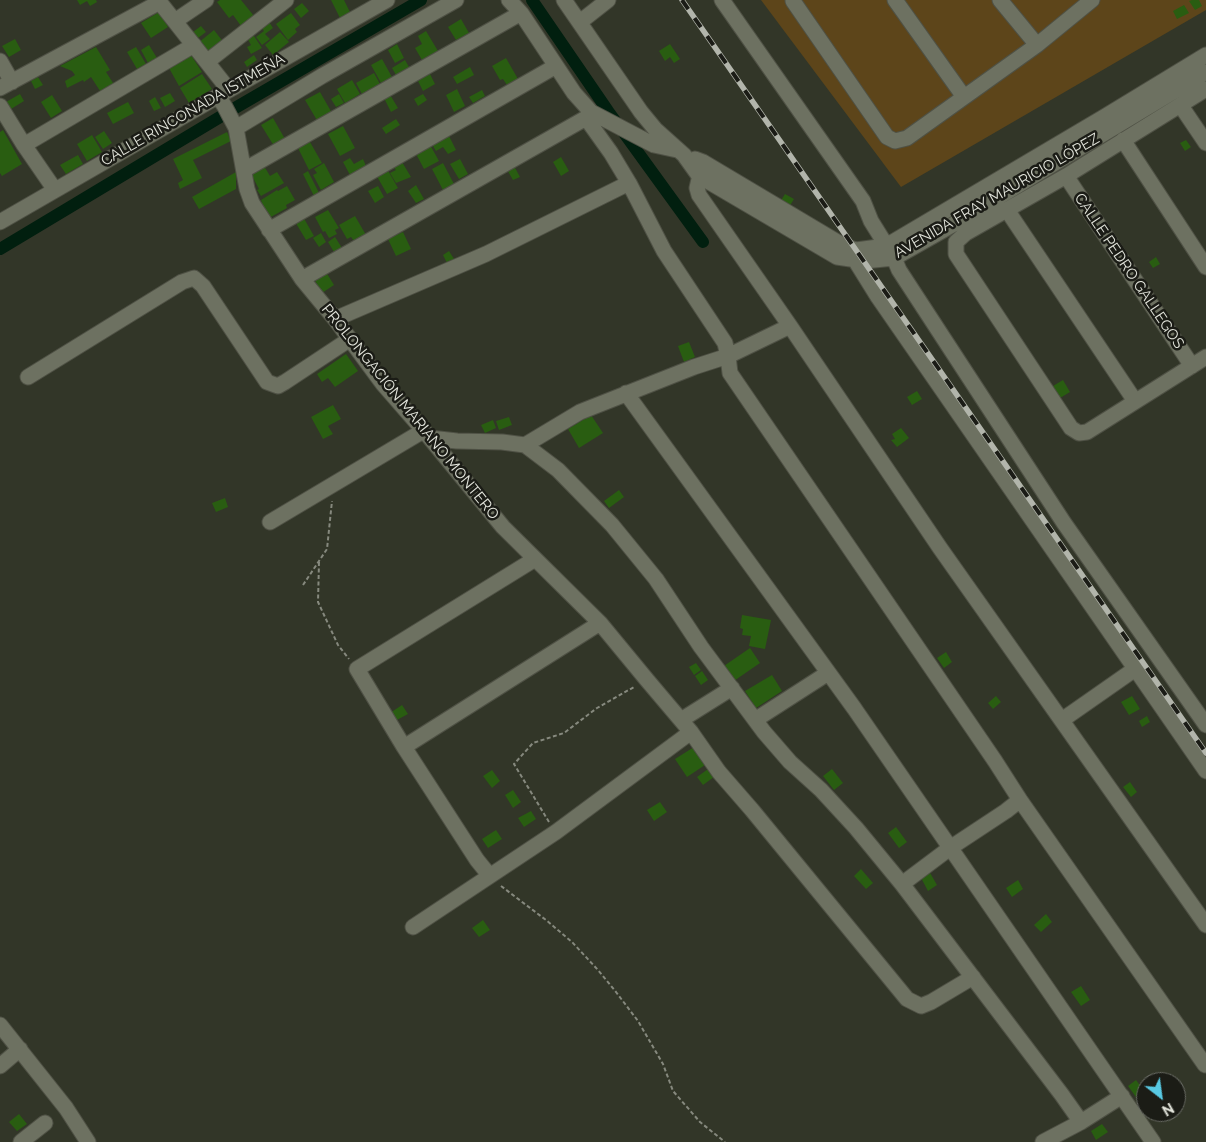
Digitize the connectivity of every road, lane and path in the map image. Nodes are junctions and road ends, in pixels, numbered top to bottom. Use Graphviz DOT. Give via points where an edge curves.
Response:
graph roads {
  1 [pos="206,0"];
  2 [pos="286,0"];
  3 [pos="388,0"];
  4 [pos="456,0"];
  5 [pos="509,0"];
  6 [pos="564,0"];
  7 [pos="608,0"];
  8 [pos="722,0"];
  9 [pos="895,0"];
  10 [pos="1000,0"];
  11 [pos="1092,0"];
  12 [pos="159,1"];
  13 [pos="794,1"];
  14 [pos="521,13"];
  15 [pos="175,21"];
  16 [pos="580,22"];
  17 [pos="194,45"];
  18 [pos="1036,45"];
  19 [pos="1206,55"];
  20 [pos="0,61"];
  21 [pos="208,61"];
  22 [pos="556,66"];
  23 [pos="1206,72"];
  24 [pos="6,85"];
  25 [pos="1206,89"];
  26 [pos="224,97"];
  27 [pos="964,98"];
  28 [pos="0,106"];
  29 [pos="1181,106"];
  30 [pos="593,116"];
  31 [pos="235,124"];
  32 [pos="1123,140"];
  33 [pos="1206,143"];
  34 [pos="24,145"];
  35 [pos="682,153"];
  36 [pos="701,169"];
  37 [pos="244,170"];
  38 [pos="1066,176"];
  39 [pos="629,184"];
  40 [pos="55,190"];
  41 [pos="1006,210"];
  42 [pos="0,222"];
  43 [pos="270,230"];
  44 [pos="890,252"];
  45 [pos="852,254"];
  46 [pos="1206,267"];
  47 [pos="302,279"];
  48 [pos="335,319"];
  49 [pos="790,326"];
  50 [pos="350,339"];
  51 [pos="728,356"];
  52 [pos="1206,357"];
  53 [pos="1192,366"];
  54 [pos="28,377"];
  55 [pos="626,393"];
  56 [pos="1135,401"];
  57 [pos="427,434"];
  58 [pos="525,445"];
  59 [pos="334,484"];
  60 [pos="270,522"];
  61 [pos="536,559"];
  62 [pos="319,562"];
  63 [pos="303,585"];
  64 [pos="600,624"];
  65 [pos="357,669"];
  66 [pos="1135,669"];
  67 [pos="828,673"];
  68 [pos="647,680"];
  69 [pos="732,688"];
  70 [pos="681,720"];
  71 [pos="755,720"];
  72 [pos="1062,720"];
  73 [pos="1206,724"];
  74 [pos="691,732"];
  75 [pos="404,747"];
  76 [pos="1206,771"];
  77 [pos="1020,800"];
  78 [pos="556,832"];
  79 [pos="950,848"];
  80 [pos="490,876"];
  81 [pos="902,884"];
  82 [pos="1206,925"];
  83 [pos="413,927"];
  84 [pos="974,978"];
  85 [pos="0,1025"];
  86 [pos="20,1049"];
  87 [pos="0,1066"];
  88 [pos="1206,1066"];
  89 [pos="1122,1096"];
  90 [pos="1081,1122"];
  91 [pos="44,1123"];
  92 [pos="1049,1140"];
  93 [pos="21,1142"];
  94 [pos="88,1142"];
  95 [pos="725,1142"];
  96 [pos="1153,1142"];
  1 -- 15 [label="street"];
  2 -- 21 [label="street"];
  3 -- 26 [label="street, CALLE RINCONADA ISTMEÑA"];
  4 -- 31 [label="street"];
  5 -- 14 [label="street"];
  6 -- 16 [label="street"];
  7 -- 16 [label="street"];
  8 -- 44 [label="street" via="863,201"];
  9 -- 27 [label="street"];
  10 -- 18 [label="street"];
  11 -- 18 [label="street"];
  12 -- 15 [label="street, PROLONGACIÓN MARIANO MONTERO"];
  12 -- 24 [label="street"];
  13 -- 27 [label="street" via="887,137 895,141 907,138"];
  14 -- 22 [label="street"];
  14 -- 37 [label="street"];
  15 -- 17 [label="street, PROLONGACIÓN MARIANO MONTERO"];
  16 -- 35 [label="street" via="641,112"];
  17 -- 21 [label="street, PROLONGACIÓN MARIANO MONTERO"];
  17 -- 34 [label="street"];
  18 -- 27 [label="street"];
  19 -- 44 [label="street, AVENIDA FRAY MAURICIO LÓPEZ"];
  20 -- 24 [label="street"];
  21 -- 26 [label="street, PROLONGACIÓN MARIANO MONTERO"];
  22 -- 30 [label="street"];
  22 -- 43 [label="street"];
  23 -- 44 [label="street, AVENIDA FRAY MAURICIO LÓPEZ" via="954,224"];
  25 -- 29 [label="street"];
  26 -- 31 [label="street, PROLONGACIÓN MARIANO MONTERO"];
  26 -- 40 [label="street, CALLE RINCONADA ISTMEÑA"];
  28 -- 34 [label="street"];
  29 -- 32 [label="street"];
  29 -- 33 [label="street"];
  30 -- 35 [label="street" via="654,145"];
  30 -- 39 [label="street"];
  30 -- 47 [label="street"];
  31 -- 37 [label="street, PROLONGACIÓN MARIANO MONTERO"];
  32 -- 38 [label="street"];
  32 -- 46 [label="street"];
  34 -- 40 [label="street"];
  35 -- 36 [label="street, AVENIDA FRAY MAURICIO LÓPEZ"];
  36 -- 45 [label="street, AVENIDA FRAY MAURICIO LÓPEZ" via="837,257"];
  36 -- 49 [label="street" via="699,194"];
  37 -- 43 [label="street, PROLONGACIÓN MARIANO MONTERO" via="252,204"];
  38 -- 41 [label="street"];
  38 -- 53 [label="street, CALLE PEDRO GALLEGOS"];
  39 -- 48 [label="street" via="486,254"];
  39 -- 51 [label="street" via="664,251 725,343"];
  40 -- 42 [label="street, CALLE RINCONADA ISTMEÑA"];
  41 -- 56 [label="street"];
  41 -- 56 [label="street" via="966,233 956,242 956,254 1071,428 1079,433 1087,432"];
  43 -- 47 [label="street, PROLONGACIÓN MARIANO MONTERO"];
  44 -- 45 [label="street, AVENIDA FRAY MAURICIO LÓPEZ" via="864,261"];
  44 -- 73 [label="street" via="1064,523"];
  45 -- 66 [label="street" via="878,297"];
  47 -- 48 [label="street, PROLONGACIÓN MARIANO MONTERO"];
  48 -- 50 [label="street, PROLONGACIÓN MARIANO MONTERO"];
  49 -- 51 [label="street"];
  49 -- 72 [label="street" via="940,548"];
  50 -- 54 [label="street" via="278,386 267,382 203,286 194,278 182,282"];
  50 -- 57 [label="street, PROLONGACIÓN MARIANO MONTERO" via="383,384"];
  51 -- 55 [label="street"];
  51 -- 77 [label="street" via="730,373"];
  52 -- 53 [label="street"];
  53 -- 56 [label="street"];
  55 -- 58 [label="street" via="580,412"];
  55 -- 67 [label="street"];
  57 -- 58 [label="street" via="457,441"];
  57 -- 59 [label="street"];
  57 -- 61 [label="street, PROLONGACIÓN MARIANO MONTERO" via="504,527"];
  58 -- 69 [label="street" via="558,470 612,525 656,579"];
  59 -- 60 [label="street"];
  59 -- 62 [label="path" via="327,550"];
  61 -- 64 [label="street, PROLONGACIÓN MARIANO MONTERO"];
  61 -- 65 [label="street"];
  62 -- 63 [label="path"];
  62 -- 65 [label="path" via="318,602 338,645"];
  64 -- 68 [label="street, PROLONGACIÓN MARIANO MONTERO"];
  64 -- 75 [label="street"];
  65 -- 75 [label="street"];
  66 -- 72 [label="street"];
  66 -- 76 [label="street"];
  67 -- 71 [label="street"];
  67 -- 79 [label="street"];
  68 -- 70 [label="street, PROLONGACIÓN MARIANO MONTERO"];
  68 -- 78 [label="path" via="597,708 564,733 533,743 514,764"];
  69 -- 70 [label="street"];
  69 -- 71 [label="street"];
  70 -- 74 [label="street, PROLONGACIÓN MARIANO MONTERO"];
  71 -- 81 [label="street" via="790,762 856,828"];
  72 -- 82 [label="street"];
  74 -- 78 [label="street"];
  74 -- 84 [label="street, PROLONGACIÓN MARIANO MONTERO" via="719,772 907,999 921,1006"];
  75 -- 80 [label="street"];
  77 -- 79 [label="street"];
  77 -- 88 [label="street"];
  78 -- 80 [label="street"];
  79 -- 81 [label="street"];
  79 -- 89 [label="street"];
  80 -- 83 [label="street"];
  80 -- 95 [label="path" via="572,942 598,970 638,1021 663,1064 673,1091 700,1122"];
  81 -- 84 [label="street"];
  84 -- 90 [label="street"];
  85 -- 86 [label="street"];
  86 -- 87 [label="street"];
  86 -- 94 [label="street"];
  89 -- 90 [label="street"];
  89 -- 96 [label="street"];
  90 -- 92 [label="street"];
  91 -- 93 [label="street"];
}
